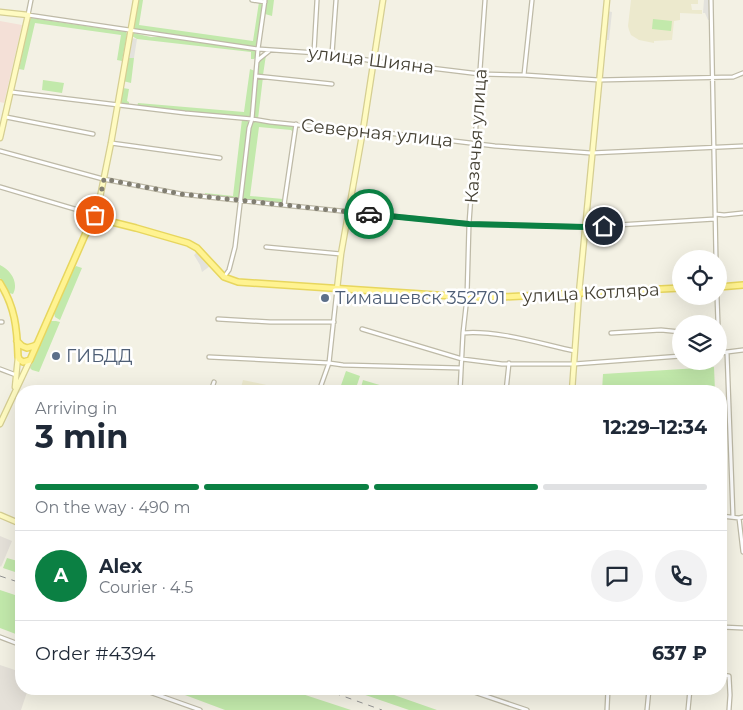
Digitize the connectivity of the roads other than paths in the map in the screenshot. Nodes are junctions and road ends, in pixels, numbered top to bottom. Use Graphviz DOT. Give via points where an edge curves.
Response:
graph roads {
  1 [pos="31,0"];
  2 [pos="136,0"];
  3 [pos="252,0"];
  4 [pos="318,0"];
  5 [pos="336,0"];
  6 [pos="383,0"];
  7 [pos="485,0"];
  8 [pos="532,0"];
  9 [pos="607,0"];
  10 [pos="711,0"];
  11 [pos="265,1"];
  12 [pos="0,12"];
  13 [pos="28,15"];
  14 [pos="131,31"];
  15 [pos="258,49"];
  16 [pos="270,50"];
  17 [pos="314,52"];
  18 [pos="332,54"];
  19 [pos="373,61"];
  20 [pos="257,62"];
  21 [pos="743,73"];
  22 [pos="480,74"];
  23 [pos="524,75"];
  24 [pos="256,76"];
  25 [pos="713,78"];
  26 [pos="599,80"];
  27 [pos="332,84"];
  28 [pos="12,92"];
  29 [pos="118,105"];
  30 [pos="6,117"];
  31 [pos="252,119"];
  32 [pos="296,124"];
  33 [pos="363,130"];
  34 [pos="93,134"];
  35 [pos="0,138"];
  36 [pos="111,143"];
  37 [pos="475,144"];
  38 [pos="743,146"];
  39 [pos="714,147"];
  40 [pos="0,151"];
  41 [pos="591,153"];
  42 [pos="220,158"];
  43 [pos="104,179"];
  44 [pos="0,187"];
  45 [pos="240,201"];
  46 [pos="284,205"];
  47 [pos="348,212"];
  48 [pos="743,213"];
  49 [pos="715,214"];
  50 [pos="95,215"];
  51 [pos="715,219"];
  52 [pos="91,224"];
  53 [pos="469,224"];
  54 [pos="585,227"];
  55 [pos="266,247"];
  56 [pos="716,250"];
  57 [pos="341,254"];
  58 [pos="224,278"];
  59 [pos="0,283"];
  60 [pos="743,285"];
  61 [pos="727,286"];
  62 [pos="672,288"];
  63 [pos="337,289"];
  64 [pos="579,293"];
  65 [pos="467,297"];
  66 [pos="218,319"];
  67 [pos="334,322"];
  68 [pos="362,329"];
  69 [pos="672,331"];
  70 [pos="463,333"];
  71 [pos="611,333"];
  72 [pos="17,341"];
  73 [pos="30,349"];
  74 [pos="743,350"];
  75 [pos="575,351"];
  76 [pos="727,352"];
  77 [pos="18,356"];
  78 [pos="209,357"];
  79 [pos="672,357"];
  80 [pos="462,359"];
  81 [pos="30,360"];
  82 [pos="329,363"];
  83 [pos="509,364"];
  84 [pos="574,364"];
  85 [pos="461,368"];
  86 [pos="0,369"];
  87 [pos="16,375"];
  88 [pos="214,382"];
  89 [pos="15,385"];
  90 [pos="18,385"];
  91 [pos="213,385"];
  92 [pos="321,385"];
  93 [pos="460,385"];
  94 [pos="507,385"];
  95 [pos="572,385"];
  96 [pos="15,391"];
  97 [pos="2,415"];
  98 [pos="0,424"];
  99 [pos="0,515"];
  100 [pos="727,516"];
  101 [pos="733,517"];
  102 [pos="741,517"];
  103 [pos="15,521"];
  104 [pos="743,552"];
  105 [pos="727,627"];
  106 [pos="743,628"];
  107 [pos="0,637"];
  108 [pos="15,643"];
  109 [pos="727,676"];
  110 [pos="159,695"];
  111 [pos="483,695"];
  112 [pos="608,695"];
  113 [pos="648,695"];
  114 [pos="689,695"];
  115 [pos="200,710"];
  116 [pos="527,710"];
  117 [pos="607,710"];
  118 [pos="647,710"];
  119 [pos="688,710"];
  120 [pos="729,710"];
  1 -- 13 [label="street"];
  2 -- 14 [label="street"];
  3 -- 11 [label="street"];
  4 -- 17 [label="street"];
  5 -- 18 [label="street"];
  6 -- 19 [label="street"];
  7 -- 22 [label="street, Казачья улица"];
  8 -- 23 [label="street"];
  9 -- 26 [label="street"];
  10 -- 25 [label="street"];
  11 -- 15 [label="street"];
  12 -- 13 [label="street, улица Шияна"];
  13 -- 14 [label="street, улица Шияна"];
  13 -- 28 [label="street"];
  14 -- 15 [label="street, улица Шияна"];
  14 -- 29 [label="street"];
  15 -- 16 [label="street, улица Шияна"];
  15 -- 20 [label="street"];
  16 -- 17 [label="street, улица Шияна"];
  16 -- 20 [label="street"];
  17 -- 18 [label="street, улица Шияна"];
  18 -- 19 [label="street, улица Шияна"];
  19 -- 22 [label="street, улица Шияна"];
  19 -- 33 [label="street"];
  20 -- 24 [label="street"];
  21 -- 25 [label="street, улица Шияна"];
  22 -- 23 [label="street, улица Шияна"];
  22 -- 37 [label="street, Казачья улица"];
  23 -- 26 [label="street, улица Шияна"];
  24 -- 27 [label="street"];
  24 -- 31 [label="street"];
  25 -- 26 [label="street, улица Шияна"];
  25 -- 39 [label="street"];
  26 -- 41 [label="street"];
  28 -- 29 [label="street, Северная улица"];
  28 -- 30 [label="street"];
  29 -- 31 [label="street, Северная улица"];
  29 -- 36 [label="street"];
  30 -- 34 [label="street"];
  30 -- 35 [label="street"];
  31 -- 32 [label="street, Северная улица"];
  31 -- 45 [label="street"];
  32 -- 33 [label="street, Северная улица"];
  32 -- 46 [label="street"];
  33 -- 37 [label="street, Северная улица"];
  33 -- 47 [label="street"];
  36 -- 42 [label="street"];
  36 -- 43 [label="street"];
  37 -- 41 [label="street, Северная улица"];
  37 -- 53 [label="street, Казачья улица"];
  38 -- 39 [label="street, Северная улица"];
  39 -- 41 [label="street, Северная улица"];
  39 -- 49 [label="street"];
  40 -- 43 [label="street"];
  41 -- 54 [label="street"];
  43 -- 45 [label="street" via="181,194"];
  43 -- 50 [label="street"];
  44 -- 50 [label="street"];
  45 -- 46 [label="street"];
  45 -- 58 [label="street" via="234,247"];
  46 -- 47 [label="street"];
  47 -- 53 [label="street"];
  47 -- 57 [label="street"];
  48 -- 49 [label="street"];
  49 -- 51 [label="street"];
  50 -- 52 [label="street"];
  51 -- 54 [label="street"];
  51 -- 56 [label="street"];
  52 -- 58 [label="main road" via="100,219 188,243 197,248"];
  52 -- 73 [label="main road" via="37,344"];
  53 -- 54 [label="street"];
  53 -- 65 [label="street, Казачья улица"];
  54 -- 64 [label="street"];
  55 -- 57 [label="street"];
  57 -- 63 [label="street"];
  58 -- 63 [label="main road, улица Котляра"];
  59 -- 72 [label="main road" via="14,313"];
  60 -- 61 [label="main road"];
  62 -- 64 [label="main road, улица Котляра"];
  63 -- 65 [label="main road, улица Котляра"];
  63 -- 67 [label="street"];
  64 -- 65 [label="main road, улица Котляра"];
  64 -- 75 [label="street"];
  65 -- 70 [label="street, Казачья улица"];
  66 -- 67 [label="street"];
  67 -- 82 [label="street"];
  68 -- 80 [label="street"];
  69 -- 71 [label="street"];
  70 -- 75 [label="street" via="511,336"];
  70 -- 80 [label="street, Казачья улица"];
  72 -- 73 [label="main road"];
  72 -- 77 [label="main road"];
  73 -- 77 [label="main road" via="21,351"];
  73 -- 81 [label="main road"];
  74 -- 76 [label="street"];
  75 -- 84 [label="street"];
  76 -- 101 [label="street"];
  77 -- 81 [label="main road" via="24,362"];
  77 -- 87 [label="street"];
  78 -- 82 [label="street"];
  79 -- 84 [label="street"];
  80 -- 83 [label="street"];
  80 -- 85 [label="street, Казачья улица"];
  81 -- 90 [label="street"];
  82 -- 85 [label="street"];
  82 -- 92 [label="street"];
  83 -- 84 [label="street"];
  83 -- 94 [label="street"];
  84 -- 95 [label="street"];
  85 -- 93 [label="street, Казачья улица"];
  86 -- 87 [label="street"];
  87 -- 89 [label="street"];
  88 -- 91 [label="street"];
  96 -- 97 [label="street"];
  97 -- 98 [label="street"];
  99 -- 103 [label="street"];
  100 -- 101 [label="street"];
  101 -- 102 [label="street"];
  102 -- 104 [label="street"];
  105 -- 106 [label="street"];
  107 -- 108 [label="street"];
  109 -- 120 [label="street"];
  110 -- 115 [label="street"];
  111 -- 116 [label="street"];
  112 -- 117 [label="street"];
  113 -- 118 [label="street"];
  114 -- 119 [label="street"];
}
